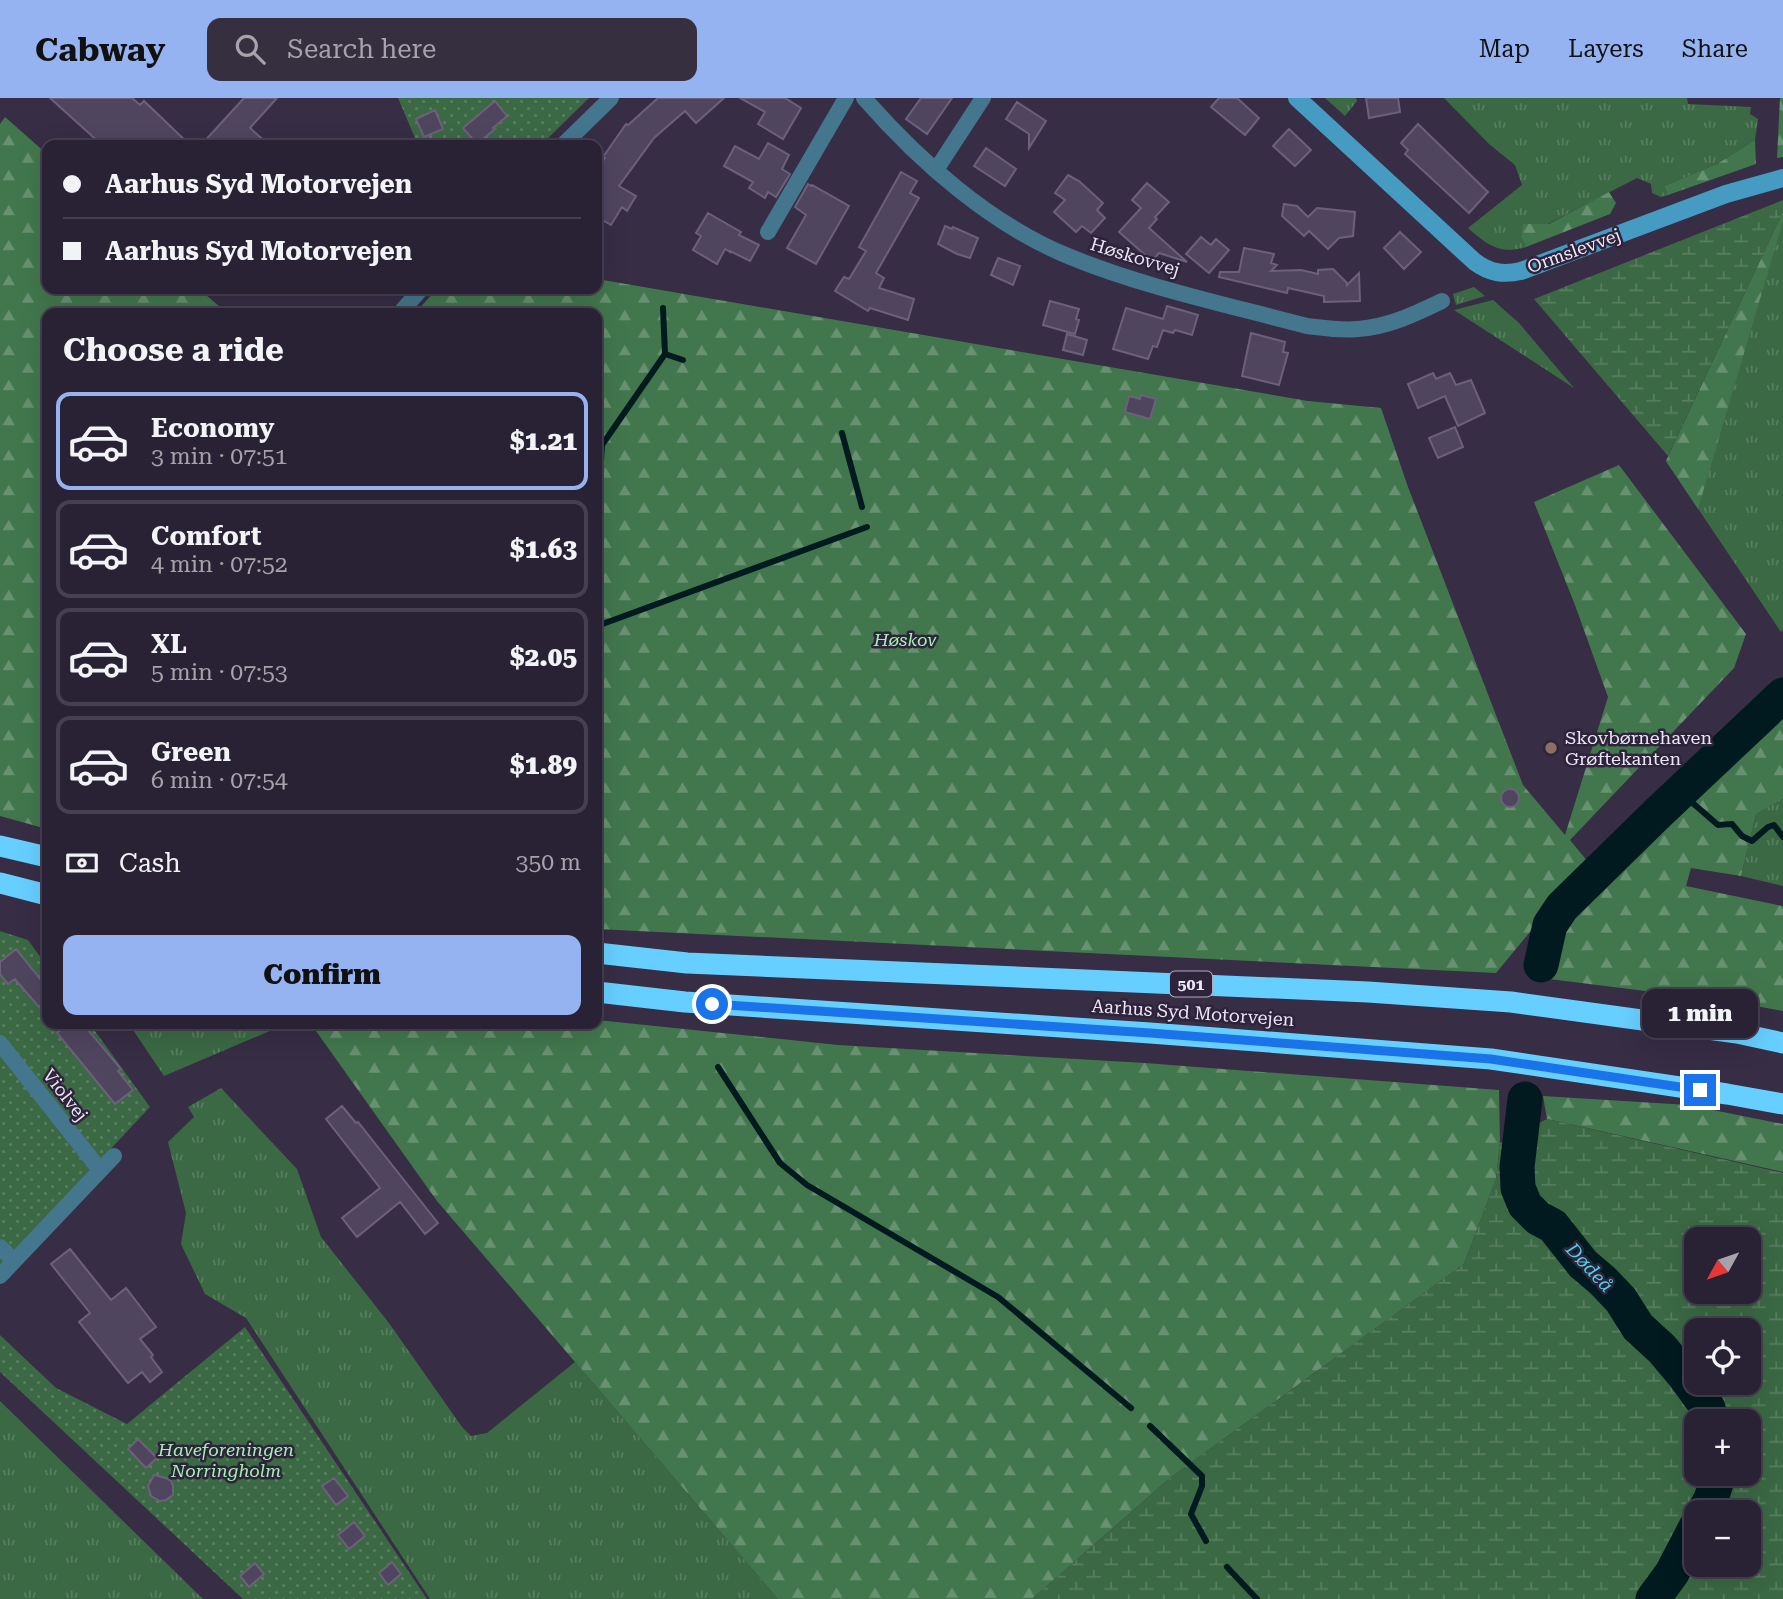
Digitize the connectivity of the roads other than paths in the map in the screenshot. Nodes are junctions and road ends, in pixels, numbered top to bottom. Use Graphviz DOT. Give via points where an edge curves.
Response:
graph roads {
  1 [pos="611,98"];
  2 [pos="846,98"];
  3 [pos="864,98"];
  4 [pos="983,98"];
  5 [pos="1297,98"];
  6 [pos="568,140"];
  7 [pos="936,170"];
  8 [pos="1783,177"];
  9 [pos="768,232"];
  10 [pos="417,294"];
  11 [pos="1442,302"];
  12 [pos="405,308"];
  13 [pos="0,846"];
  14 [pos="42,856"];
  15 [pos="0,883"];
  16 [pos="42,894"];
  17 [pos="602,954"];
  18 [pos="602,993"];
  19 [pos="0,1043"];
  20 [pos="1783,1043"];
  21 [pos="1783,1104"];
  22 [pos="114,1156"];
  23 [pos="100,1170"];
  24 [pos="0,1247"];
  25 [pos="14,1261"];
  26 [pos="0,1276"];
  1 -- 6 [label="street"];
  2 -- 9 [label="street"];
  3 -- 7 [label="street, Høskovvej"];
  4 -- 7 [label="street"];
  5 -- 8 [label="street, Ormslevvej" via="1475,262 1500,274 1521,271"];
  7 -- 11 [label="street, Høskovvej" via="1010,226 1066,255 1126,278 1307,326 1356,330 1406,318"];
  10 -- 12 [label="street"];
  13 -- 14 [label="highway"];
  15 -- 16 [label="highway"];
  17 -- 20 [label="highway, Aarhus Syd Motorvejen / 501" via="687,963 1511,1002"];
  18 -- 21 [label="highway, Aarhus Syd Motorvejen" via="1491,1059"];
  19 -- 23 [label="street, Violvej"];
  22 -- 23 [label="street"];
  23 -- 25 [label="street"];
  24 -- 25 [label="street"];
  25 -- 26 [label="street"];
}
